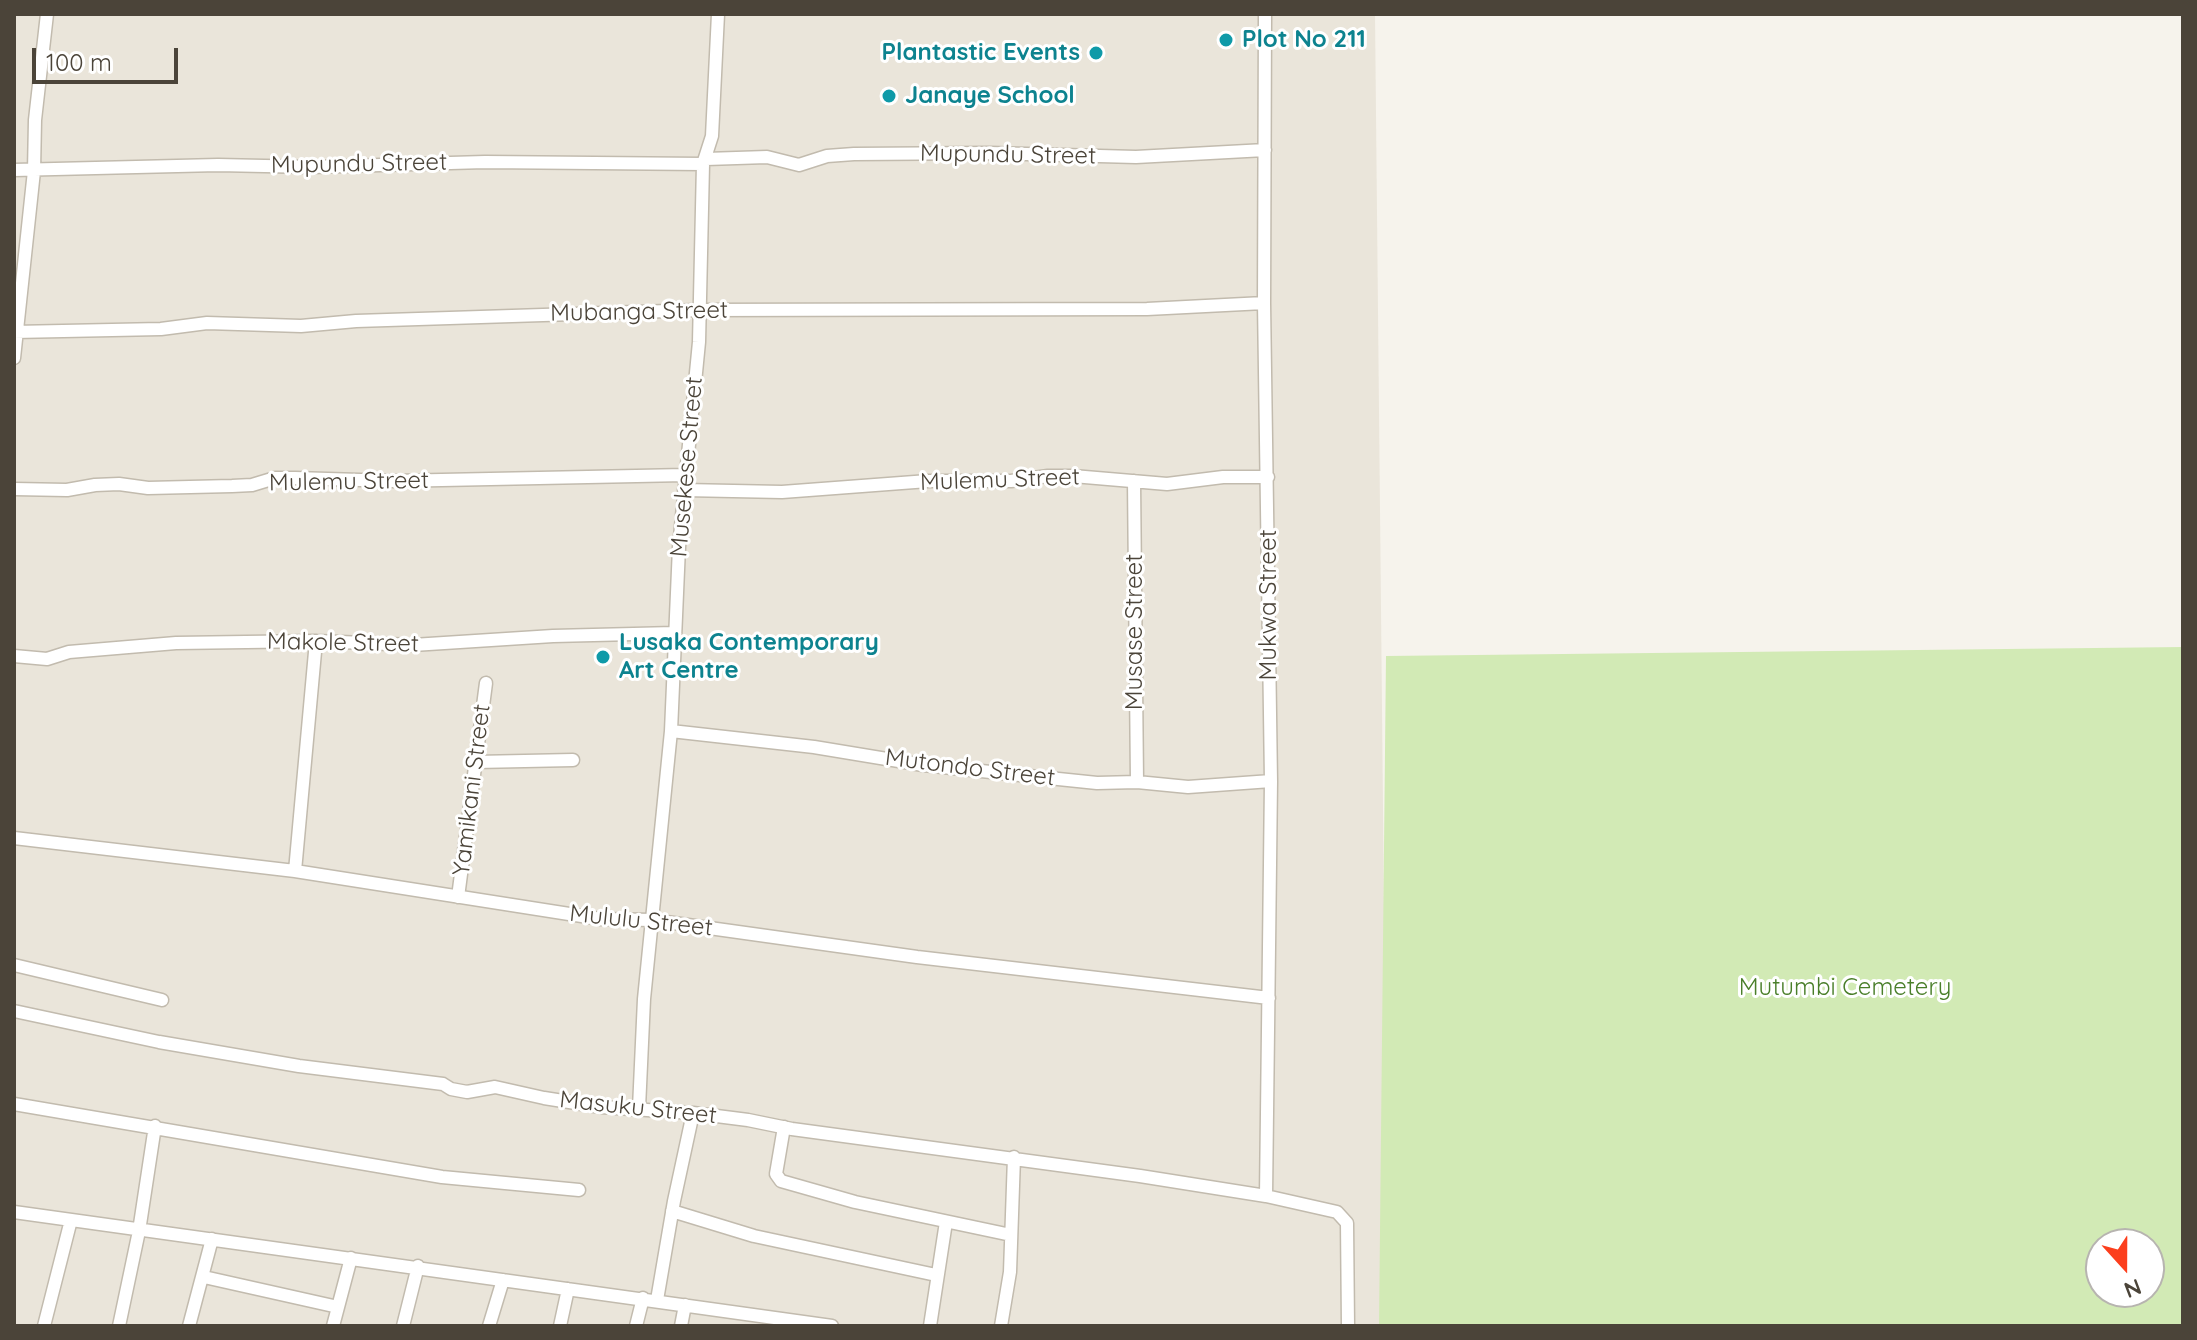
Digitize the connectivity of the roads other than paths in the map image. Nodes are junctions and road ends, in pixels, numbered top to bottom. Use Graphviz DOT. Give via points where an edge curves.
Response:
graph roads {
  1 [pos="32,14"];
  2 [pos="718,14"];
  3 [pos="1265,14"];
  4 [pos="47,19"];
  5 [pos="1265,150"];
  6 [pos="704,162"];
  7 [pos="14,170"];
  8 [pos="34,171"];
  9 [pos="1264,303"];
  10 [pos="699,310"];
  11 [pos="15,332"];
  12 [pos="14,358"];
  13 [pos="685,475"];
  14 [pos="1268,477"];
  15 [pos="1134,481"];
  16 [pos="14,489"];
  17 [pos="684,490"];
  18 [pos="674,633"];
  19 [pos="316,641"];
  20 [pos="14,656"];
  21 [pos="486,683"];
  22 [pos="671,731"];
  23 [pos="573,760"];
  24 [pos="476,762"];
  25 [pos="1271,781"];
  26 [pos="1137,782"];
  27 [pos="14,838"];
  28 [pos="295,871"];
  29 [pos="458,897"];
  30 [pos="652,920"];
  31 [pos="14,965"];
  32 [pos="1269,998"];
  33 [pos="162,1000"];
  34 [pos="14,1011"];
  35 [pos="14,1104"];
  36 [pos="639,1108"];
  37 [pos="693,1113"];
  38 [pos="155,1126"];
  39 [pos="784,1127"];
  40 [pos="1014,1157"];
  41 [pos="579,1190"];
  42 [pos="1266,1196"];
  43 [pos="672,1211"];
  44 [pos="14,1212"];
  45 [pos="71,1220"];
  46 [pos="946,1222"];
  47 [pos="139,1231"];
  48 [pos="1011,1235"];
  49 [pos="212,1239"];
  50 [pos="351,1258"];
  51 [pos="418,1266"];
  52 [pos="936,1275"];
  53 [pos="204,1277"];
  54 [pos="503,1280"];
  55 [pos="568,1289"];
  56 [pos="643,1298"];
  57 [pos="657,1300"];
  58 [pos="685,1305"];
  59 [pos="338,1307"];
  60 [pos="44,1326"];
  61 [pos="119,1326"];
  62 [pos="189,1326"];
  63 [pos="333,1326"];
  64 [pos="403,1326"];
  65 [pos="489,1326"];
  66 [pos="560,1326"];
  67 [pos="636,1326"];
  68 [pos="681,1326"];
  69 [pos="832,1326"];
  70 [pos="930,1326"];
  71 [pos="1001,1326"];
  72 [pos="1348,1326"];
  1 -- 4 [label="street"];
  2 -- 6 [label="street, Musekese Street" via="712,136"];
  3 -- 5 [label="street, Mukwa Street"];
  4 -- 8 [label="street"];
  5 -- 6 [label="street, Mupundu Street" via="1136,157 854,154 799,165 767,157"];
  5 -- 9 [label="street, Mukwa Street"];
  6 -- 8 [label="street, Mupundu Street"];
  6 -- 10 [label="street, Musekese Street"];
  7 -- 8 [label="street, Mupundu Street"];
  8 -- 11 [label="street"];
  9 -- 10 [label="street, Mubanga Street" via="1147,309"];
  9 -- 14 [label="street, Mukwa Street"];
  10 -- 11 [label="street, Mubanga Street"];
  10 -- 13 [label="street, Musekese Street"];
  11 -- 12 [label="street"];
  13 -- 16 [label="street, Mulemu Street" via="285,478 232,486"];
  13 -- 17 [label="street, Musekese Street"];
  14 -- 15 [label="street, Mulemu Street"];
  14 -- 25 [label="street, Mukwa Street"];
  15 -- 17 [label="street, Mulemu Street" via="1048,476 782,492"];
  15 -- 26 [label="street, Musase Street"];
  17 -- 18 [label="street, Musekese Street"];
  18 -- 19 [label="street, Makole Street" via="413,645"];
  18 -- 22 [label="street, Musekese Street"];
  19 -- 20 [label="street, Makole Street" via="176,643 38,659"];
  19 -- 28 [label="street"];
  21 -- 24 [label="street, Yamikani Street"];
  22 -- 26 [label="street, Mutondo Street" via="923,765 1097,783"];
  22 -- 30 [label="street, Musekese Street"];
  23 -- 24 [label="street"];
  24 -- 29 [label="street, Yamikani Street"];
  25 -- 26 [label="street, Mutondo Street" via="1188,787"];
  25 -- 32 [label="street, Mukwa Street"];
  27 -- 28 [label="street, Mululu Street"];
  28 -- 29 [label="street, Mululu Street"];
  29 -- 30 [label="street, Mululu Street" via="601,919"];
  30 -- 32 [label="street, Mululu Street"];
  30 -- 36 [label="street, Musekese Street"];
  31 -- 33 [label="street"];
  32 -- 42 [label="street, Mukwa Street"];
  34 -- 36 [label="street, Masuku Street" via="299,1066 443,1084 467,1092 495,1087 601,1107"];
  35 -- 38 [label="street"];
  36 -- 37 [label="street, Masuku Street"];
  37 -- 39 [label="street, Masuku Street"];
  37 -- 43 [label="street"];
  38 -- 41 [label="street" via="442,1177"];
  38 -- 47 [label="street"];
  39 -- 40 [label="street, Masuku Street"];
  39 -- 46 [label="street" via="776,1174 781,1181"];
  40 -- 42 [label="street, Masuku Street"];
  40 -- 48 [label="street"];
  42 -- 72 [label="street, Masuku Street" via="1337,1212 1347,1223"];
  43 -- 52 [label="street" via="754,1236"];
  43 -- 57 [label="street"];
  44 -- 45 [label="street"];
  45 -- 47 [label="street"];
  45 -- 60 [label="street"];
  46 -- 48 [label="street"];
  46 -- 52 [label="street"];
  47 -- 49 [label="street"];
  47 -- 61 [label="street"];
  48 -- 71 [label="street"];
  49 -- 50 [label="street"];
  49 -- 53 [label="street"];
  50 -- 51 [label="street"];
  50 -- 59 [label="street"];
  51 -- 54 [label="street"];
  51 -- 64 [label="street"];
  52 -- 70 [label="street"];
  53 -- 59 [label="street"];
  53 -- 62 [label="street"];
  54 -- 55 [label="street"];
  54 -- 65 [label="street"];
  55 -- 56 [label="street"];
  55 -- 66 [label="street"];
  56 -- 57 [label="street"];
  56 -- 67 [label="street"];
  57 -- 58 [label="street"];
  58 -- 68 [label="street"];
  58 -- 69 [label="street"];
  59 -- 63 [label="street"];
}
